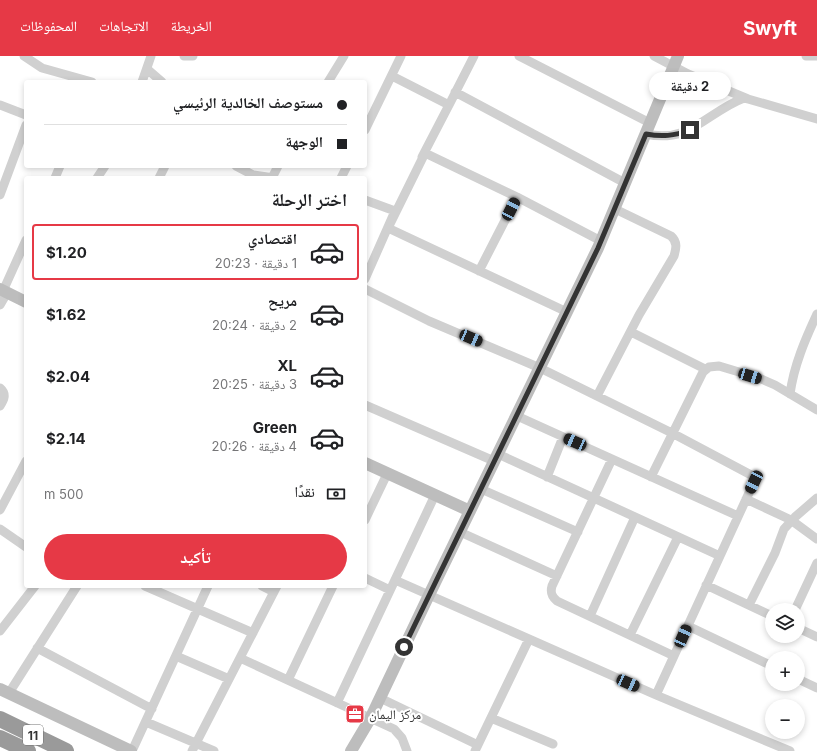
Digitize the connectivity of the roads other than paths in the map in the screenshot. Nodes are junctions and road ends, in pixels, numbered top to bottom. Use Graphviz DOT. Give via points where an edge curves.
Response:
graph roads {
  1 [pos="24,56"];
  2 [pos="151,56"];
  3 [pos="184,56"];
  4 [pos="193,56"];
  5 [pos="344,56"];
  6 [pos="401,56"];
  7 [pos="474,56"];
  8 [pos="519,56"];
  9 [pos="654,56"];
  10 [pos="806,56"];
  11 [pos="817,56"];
  12 [pos="676,62"];
  13 [pos="147,69"];
  14 [pos="392,76"];
  15 [pos="85,80"];
  16 [pos="143,80"];
  17 [pos="160,80"];
  18 [pos="329,80"];
  19 [pos="455,92"];
  20 [pos="744,98"];
  21 [pos="0,105"];
  22 [pos="449,105"];
  23 [pos="24,114"];
  24 [pos="817,119"];
  25 [pos="367,126"];
  26 [pos="24,129"];
  27 [pos="648,129"];
  28 [pos="425,153"];
  29 [pos="240,168"];
  30 [pos="260,176"];
  31 [pos="625,183"];
  32 [pos="0,195"];
  33 [pos="517,197"];
  34 [pos="367,201"];
  35 [pos="614,209"];
  36 [pos="395,211"];
  37 [pos="388,228"];
  38 [pos="601,242"];
  39 [pos="24,244"];
  40 [pos="480,271"];
  41 [pos="367,275"];
  42 [pos="367,290"];
  43 [pos="3,291"];
  44 [pos="24,301"];
  45 [pos="0,306"];
  46 [pos="567,312"];
  47 [pos="817,314"];
  48 [pos="631,332"];
  49 [pos="540,368"];
  50 [pos="705,369"];
  51 [pos="0,388"];
  52 [pos="790,394"];
  53 [pos="597,396"];
  54 [pos="0,406"];
  55 [pos="367,406"];
  56 [pos="817,410"];
  57 [pos="517,416"];
  58 [pos="672,433"];
  59 [pos="563,437"];
  60 [pos="496,458"];
  61 [pos="612,459"];
  62 [pos="367,464"];
  63 [pos="24,465"];
  64 [pos="387,474"];
  65 [pos="547,477"];
  66 [pos="651,477"];
  67 [pos="481,489"];
  68 [pos="435,495"];
  69 [pos="594,498"];
  70 [pos="817,498"];
  71 [pos="746,499"];
  72 [pos="0,510"];
  73 [pos="470,511"];
  74 [pos="367,516"];
  75 [pos="738,516"];
  76 [pos="635,517"];
  77 [pos="791,520"];
  78 [pos="0,529"];
  79 [pos="460,532"];
  80 [pos="578,532"];
  81 [pos="678,537"];
  82 [pos="817,538"];
  83 [pos="24,546"];
  84 [pos="720,556"];
  85 [pos="817,564"];
  86 [pos="557,576"];
  87 [pos="367,579"];
  88 [pos="395,580"];
  89 [pos="706,585"];
  90 [pos="33,588"];
  91 [pos="76,588"];
  92 [pos="150,588"];
  93 [pos="207,588"];
  94 [pos="332,588"];
  95 [pos="276,589"];
  96 [pos="390,590"];
  97 [pos="429,596"];
  98 [pos="798,603"];
  99 [pos="749,605"];
  100 [pos="197,609"];
  101 [pos="765,613"];
  102 [pos="590,616"];
  103 [pos="1,626"];
  104 [pos="688,626"];
  105 [pos="805,631"];
  106 [pos="253,633"];
  107 [pos="630,635"];
  108 [pos="817,637"];
  109 [pos="529,639"];
  110 [pos="37,648"];
  111 [pos="176,656"];
  112 [pos="674,656"];
  113 [pos="240,658"];
  114 [pos="765,663"];
  115 [pos="229,679"];
  116 [pos="288,680"];
  117 [pos="805,682"];
  118 [pos="817,688"];
  119 [pos="4,691"];
  120 [pos="656,695"];
  121 [pos="380,698"];
  122 [pos="337,703"];
  123 [pos="152,709"];
  124 [pos="491,718"];
  125 [pos="0,719"];
  126 [pos="370,719"];
  127 [pos="146,722"];
  128 [pos="0,738"];
  129 [pos="553,744"];
  130 [pos="194,747"];
  131 [pos="477,748"];
  132 [pos="28,751"];
  133 [pos="66,751"];
  134 [pos="132,751"];
  135 [pos="214,751"];
  136 [pos="351,751"];
  137 [pos="407,751"];
  138 [pos="790,751"];
  1 -- 15 [label="street" via="42,68"];
  2 -- 13 [label="street"];
  3 -- 4 [label="street"];
  5 -- 18 [label="street"];
  6 -- 14 [label="street"];
  7 -- 19 [label="street"];
  8 -- 27 [label="street"];
  9 -- 12 [label="street"];
  10 -- 11 [label="street"];
  12 -- 20 [label="street"];
  12 -- 27 [label="street"];
  13 -- 16 [label="street"];
  13 -- 17 [label="street"];
  14 -- 22 [label="street"];
  14 -- 25 [label="street"];
  19 -- 22 [label="street"];
  19 -- 31 [label="street"];
  20 -- 24 [label="street"];
  20 -- 27 [label="street" via="718,110 697,126 682,133 657,136"];
  21 -- 23 [label="street"];
  22 -- 28 [label="street"];
  26 -- 32 [label="street"];
  27 -- 31 [label="street"];
  28 -- 33 [label="street"];
  28 -- 36 [label="street"];
  28 -- 37 [label="street"];
  29 -- 30 [label="street"];
  31 -- 35 [label="street"];
  33 -- 38 [label="street"];
  33 -- 40 [label="street"];
  34 -- 36 [label="street"];
  35 -- 38 [label="street"];
  35 -- 48 [label="street" via="671,236 676,243 674,256"];
  36 -- 37 [label="street"];
  37 -- 40 [label="street"];
  37 -- 41 [label="street"];
  38 -- 46 [label="street"];
  39 -- 43 [label="street"];
  40 -- 46 [label="street"];
  42 -- 49 [label="street" via="429,321"];
  43 -- 44 [label="street"];
  43 -- 45 [label="street"];
  46 -- 49 [label="street"];
  47 -- 52 [label="street" via="796,364"];
  48 -- 50 [label="street"];
  48 -- 53 [label="street"];
  49 -- 53 [label="street"];
  49 -- 57 [label="street"];
  50 -- 52 [label="street" via="719,366 759,378"];
  50 -- 58 [label="street"];
  51 -- 54 [label="street" via="4,392 4,400"];
  52 -- 56 [label="street"];
  53 -- 58 [label="street"];
  55 -- 60 [label="street"];
  57 -- 59 [label="street"];
  57 -- 60 [label="street"];
  58 -- 66 [label="street"];
  58 -- 71 [label="street" via="752,475 754,482"];
  59 -- 61 [label="street"];
  59 -- 65 [label="street"];
  60 -- 65 [label="street"];
  60 -- 67 [label="street"];
  61 -- 66 [label="street"];
  61 -- 69 [label="street"];
  62 -- 64 [label="street"];
  63 -- 72 [label="street"];
  64 -- 68 [label="street"];
  64 -- 74 [label="street"];
  65 -- 69 [label="street"];
  66 -- 75 [label="street"];
  67 -- 73 [label="street"];
  67 -- 80 [label="street"];
  68 -- 73 [label="street"];
  68 -- 88 [label="street"];
  69 -- 76 [label="street"];
  69 -- 80 [label="street"];
  70 -- 77 [label="street"];
  71 -- 75 [label="street"];
  71 -- 77 [label="street"];
  73 -- 79 [label="street"];
  75 -- 84 [label="street"];
  76 -- 81 [label="street"];
  76 -- 102 [label="street"];
  77 -- 82 [label="street"];
  77 -- 99 [label="street" via="784,529"];
  78 -- 83 [label="street"];
  79 -- 86 [label="street"];
  79 -- 97 [label="street"];
  80 -- 86 [label="street"];
  81 -- 84 [label="street"];
  81 -- 107 [label="street"];
  84 -- 89 [label="street"];
  85 -- 98 [label="street"];
  86 -- 102 [label="street" via="551,590 554,598"];
  87 -- 96 [label="street"];
  88 -- 96 [label="street"];
  88 -- 97 [label="street"];
  89 -- 99 [label="street"];
  89 -- 104 [label="street"];
  90 -- 103 [label="street"];
  91 -- 110 [label="street"];
  92 -- 100 [label="street"];
  93 -- 100 [label="street"];
  94 -- 116 [label="street"];
  95 -- 106 [label="street"];
  96 -- 122 [label="street"];
  97 -- 109 [label="street"];
  97 -- 121 [label="street"];
  99 -- 101 [label="street"];
  100 -- 106 [label="street"];
  100 -- 111 [label="street"];
  102 -- 107 [label="street"];
  104 -- 112 [label="street"];
  104 -- 114 [label="street"];
  105 -- 108 [label="street"];
  106 -- 113 [label="street"];
  107 -- 112 [label="street"];
  109 -- 120 [label="street"];
  109 -- 124 [label="street"];
  110 -- 119 [label="street"];
  110 -- 123 [label="street"];
  111 -- 115 [label="street"];
  111 -- 123 [label="street"];
  112 -- 120 [label="street"];
  113 -- 115 [label="street"];
  113 -- 116 [label="street"];
  115 -- 130 [label="street"];
  116 -- 122 [label="street"];
  117 -- 118 [label="street"];
  119 -- 134 [label="street"];
  120 -- 138 [label="street"];
  121 -- 126 [label="street"];
  121 -- 131 [label="street"];
  122 -- 126 [label="street"];
  123 -- 127 [label="street"];
  124 -- 129 [label="street"];
  124 -- 131 [label="street"];
  125 -- 133 [label="highway, 11"];
  126 -- 136 [label="street"];
  126 -- 137 [label="street" via="398,732"];
  127 -- 130 [label="street"];
  127 -- 134 [label="street"];
  128 -- 132 [label="highway, 11"];
  130 -- 135 [label="street"];
}
